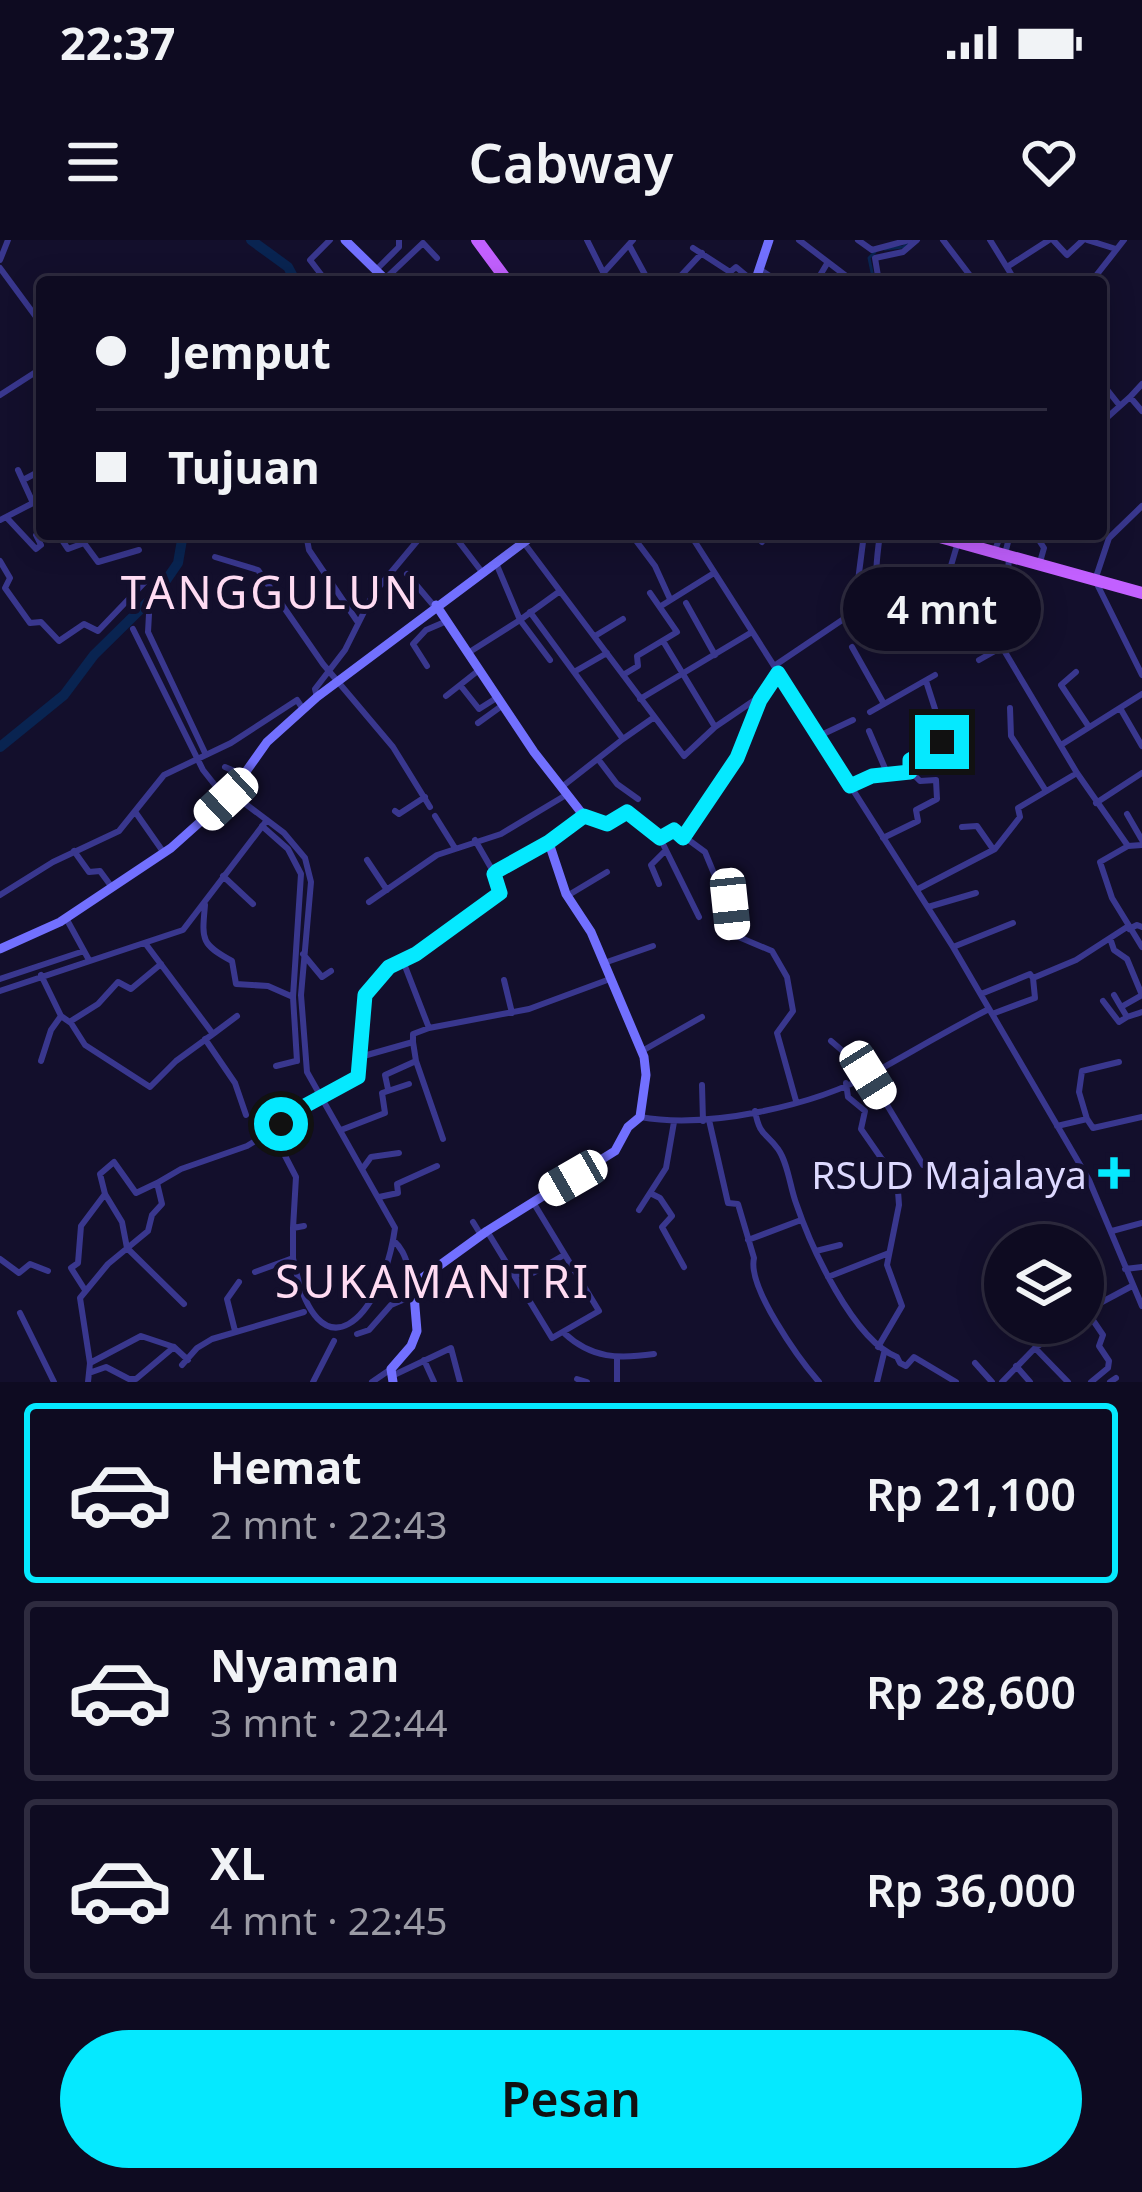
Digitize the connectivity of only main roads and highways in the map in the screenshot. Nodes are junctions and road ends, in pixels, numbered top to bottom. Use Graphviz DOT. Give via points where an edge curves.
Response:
graph roads {
  1 [pos="478,240"];
  2 [pos="498,276"];
  3 [pos="951,540"];
  4 [pos="1142,593"];
  1 -- 2 [label="main road"];
  3 -- 4 [label="main road"];
}
